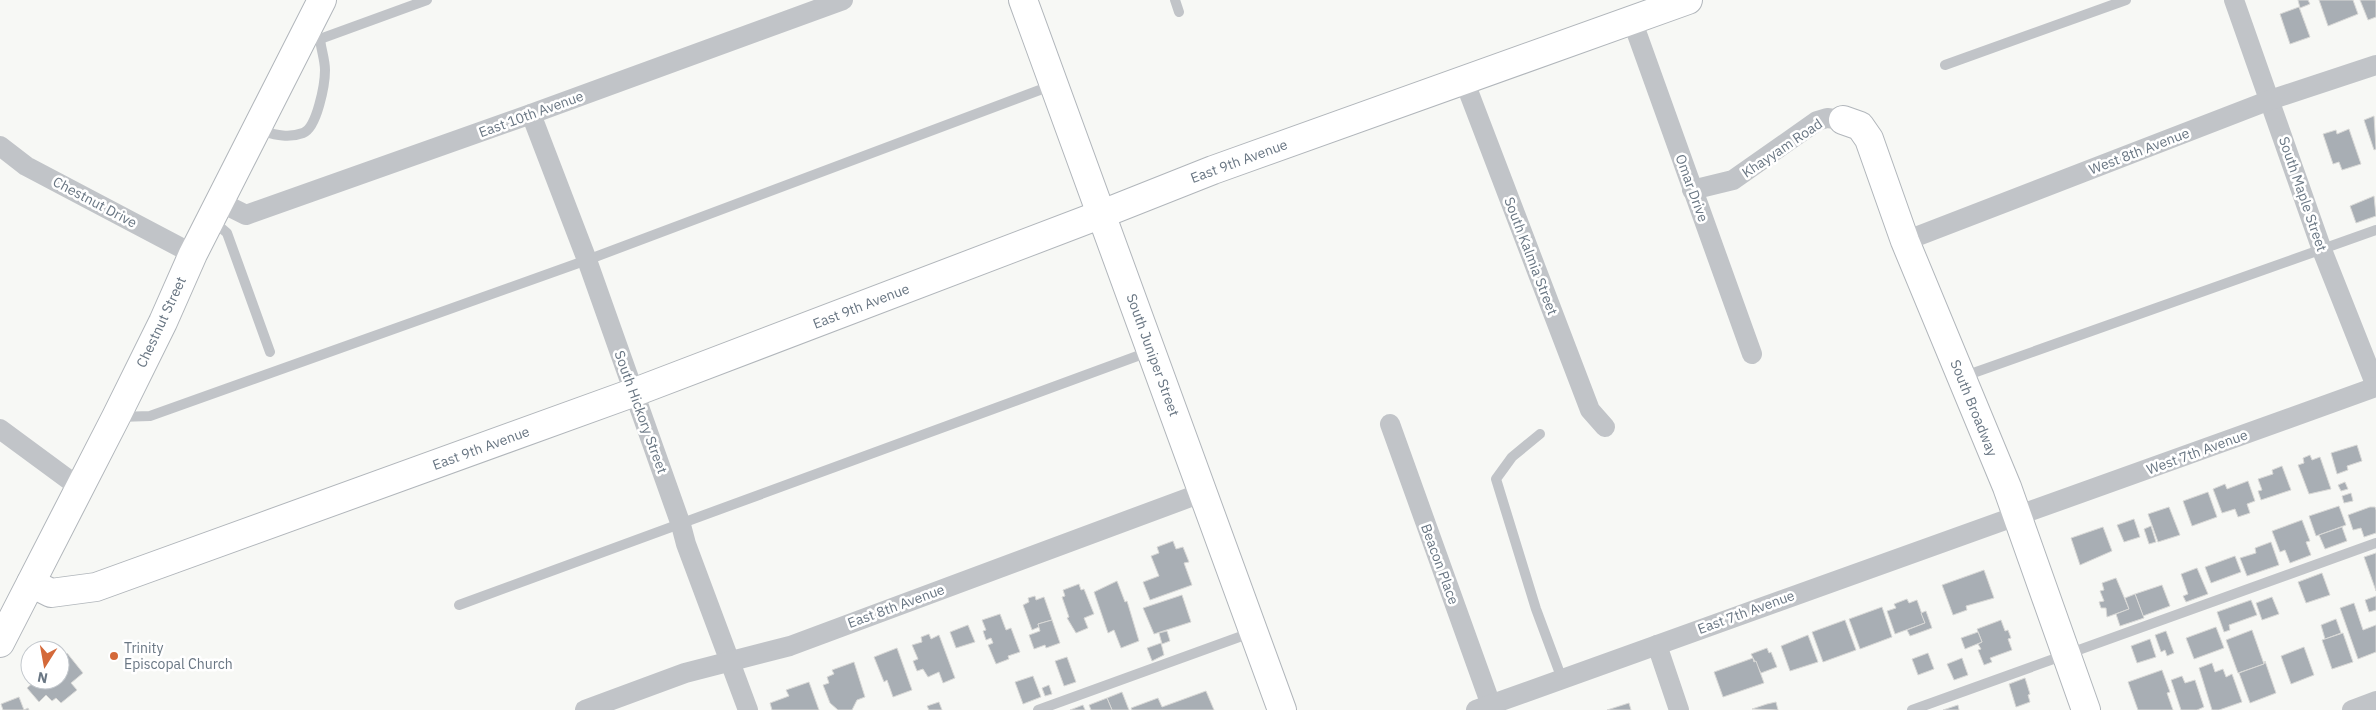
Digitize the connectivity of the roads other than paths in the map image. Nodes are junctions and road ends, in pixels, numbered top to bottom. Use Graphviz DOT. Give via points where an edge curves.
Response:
graph roads {
  1 [pos="427,0"];
  2 [pos="843,0"];
  3 [pos="1023,0"];
  4 [pos="1175,0"];
  5 [pos="1688,0"];
  6 [pos="2126,0"];
  7 [pos="2234,0"];
  8 [pos="1180,12"];
  9 [pos="315,15"];
  10 [pos="1632,20"];
  11 [pos="1945,65"];
  12 [pos="2376,65"];
  13 [pos="1464,80"];
  14 [pos="1054,84"];
  15 [pos="2270,100"];
  16 [pos="532,114"];
  17 [pos="1843,120"];
  18 [pos="256,129"];
  19 [pos="0,146"];
  20 [pos="1692,190"];
  21 [pos="215,210"];
  22 [pos="1102,214"];
  23 [pos="2376,230"];
  24 [pos="1905,241"];
  25 [pos="2322,250"];
  26 [pos="193,254"];
  27 [pos="588,260"];
  28 [pos="1152,351"];
  29 [pos="270,352"];
  30 [pos="1752,354"];
  31 [pos="1961,378"];
  32 [pos="2376,386"];
  33 [pos="635,392"];
  34 [pos="116,417"];
  35 [pos="1390,424"];
  36 [pos="1605,427"];
  37 [pos="0,429"];
  38 [pos="1540,434"];
  39 [pos="80,488"];
  40 [pos="1204,492"];
  41 [pos="2017,516"];
  42 [pos="681,525"];
  43 [pos="2376,543"];
  44 [pos="31,583"];
  45 [pos="458,605"];
  46 [pos="1254,632"];
  47 [pos="0,643"];
  48 [pos="1657,645"];
  49 [pos="2066,655"];
  50 [pos="730,661"];
  51 [pos="1562,679"];
  52 [pos="2376,701"];
  53 [pos="1483,707"];
  54 [pos="585,710"];
  55 [pos="748,710"];
  56 [pos="1038,710"];
  57 [pos="1282,710"];
  58 [pos="1679,710"];
  59 [pos="1912,710"];
  60 [pos="2086,710"];
  61 [pos="2352,710"];
  1 -- 9 [label="lane"];
  2 -- 16 [label="street, East 10th Avenue"];
  3 -- 14 [label="street, South Juniper Street"];
  4 -- 8 [label="lane"];
  5 -- 10 [label="street, East 9th Avenue"];
  6 -- 11 [label="lane"];
  7 -- 15 [label="street, South Maple Street"];
  9 -- 18 [label="street, Chestnut Street"];
  9 -- 18 [label="lane" via="325,71 312,126 304,133 283,136"];
  10 -- 13 [label="street, East 9th Avenue"];
  10 -- 20 [label="street, Omar Drive"];
  12 -- 15 [label="street, West 8th Avenue"];
  13 -- 22 [label="street, East 9th Avenue" via="1213,170"];
  13 -- 36 [label="street, South Kalmia Street" via="1590,410"];
  14 -- 22 [label="street, South Juniper Street"];
  14 -- 27 [label="lane"];
  15 -- 24 [label="street, West 8th Avenue"];
  15 -- 25 [label="street, South Maple Street"];
  16 -- 21 [label="street, East 10th Avenue" via="246,215"];
  16 -- 27 [label="street, South Hickory Street"];
  17 -- 20 [label="street, Khayyam Road" via="1827,118 1817,121 1733,180"];
  17 -- 24 [label="street, South Broadway" via="1860,126 1869,139"];
  18 -- 21 [label="street, Chestnut Street"];
  19 -- 26 [label="street, Chestnut Drive" via="26,166"];
  20 -- 30 [label="street, Omar Drive"];
  21 -- 26 [label="street, Chestnut Street"];
  21 -- 29 [label="lane" via="227,233"];
  22 -- 28 [label="street, South Juniper Street"];
  22 -- 33 [label="street, East 9th Avenue"];
  23 -- 25 [label="lane"];
  24 -- 31 [label="street, South Broadway"];
  25 -- 31 [label="lane"];
  25 -- 32 [label="street, South Maple Street"];
  26 -- 34 [label="street, Chestnut Street"];
  27 -- 33 [label="street, South Hickory Street"];
  27 -- 34 [label="lane" via="150,416"];
  28 -- 40 [label="street, South Juniper Street"];
  28 -- 42 [label="lane"];
  31 -- 41 [label="street, South Broadway"];
  32 -- 41 [label="street, West 7th Avenue"];
  33 -- 42 [label="street, South Hickory Street"];
  33 -- 44 [label="street, East 9th Avenue" via="96,587 51,594"];
  34 -- 39 [label="street, Chestnut Street"];
  35 -- 53 [label="street, Beacon Place"];
  37 -- 39 [label="street"];
  38 -- 51 [label="lane" via="1512,457 1496,479 1536,609"];
  39 -- 44 [label="street, Chestnut Street"];
  40 -- 46 [label="street, South Juniper Street"];
  40 -- 50 [label="street, East 8th Avenue" via="790,646"];
  41 -- 48 [label="street, East 7th Avenue"];
  41 -- 49 [label="street, South Broadway"];
  42 -- 45 [label="lane"];
  42 -- 50 [label="street, South Hickory Street"];
  43 -- 49 [label="lane"];
  44 -- 47 [label="street, Chestnut Street"];
  46 -- 56 [label="lane"];
  46 -- 57 [label="street, South Juniper Street"];
  48 -- 51 [label="street, East 7th Avenue"];
  48 -- 58 [label="street"];
  49 -- 59 [label="lane"];
  49 -- 60 [label="street, South Broadway"];
  50 -- 54 [label="street, East 8th Avenue" via="645,687"];
  50 -- 55 [label="street, South Hickory Street"];
  51 -- 53 [label="street, East 7th Avenue"];
  52 -- 61 [label="street"];
}
